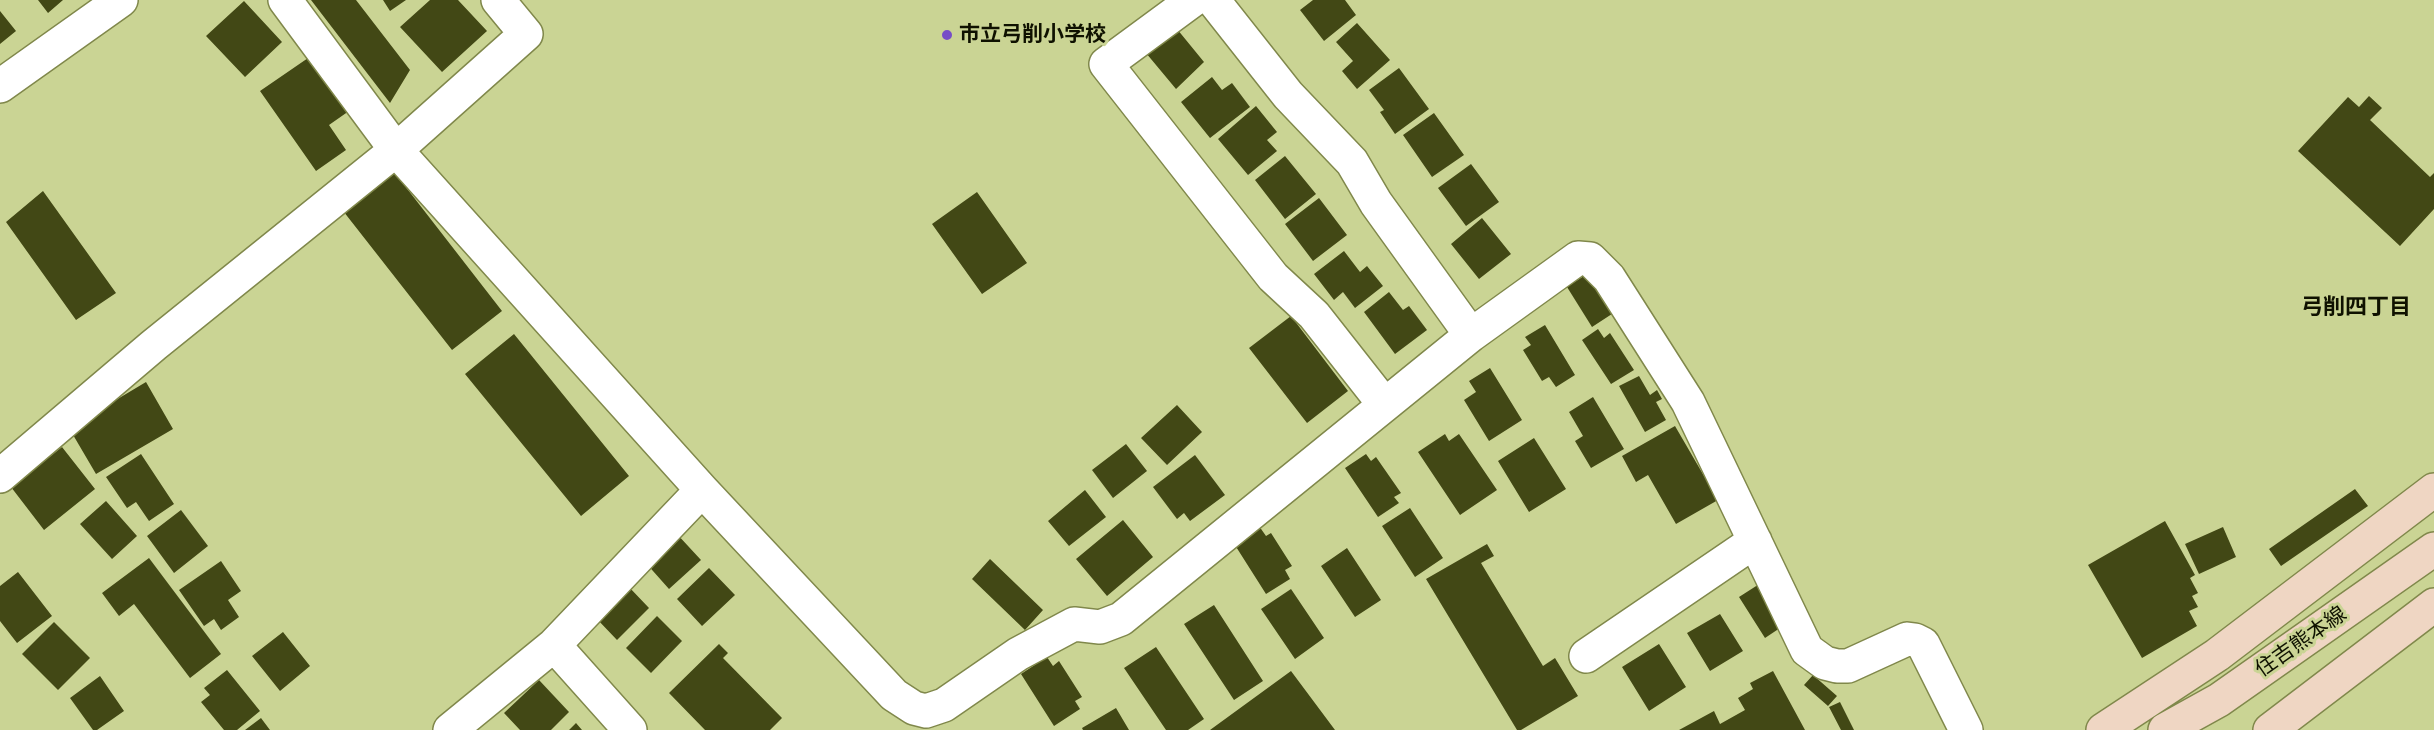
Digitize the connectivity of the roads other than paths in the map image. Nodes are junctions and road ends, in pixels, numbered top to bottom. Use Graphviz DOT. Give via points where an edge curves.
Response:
graph roads {
  1 [pos="121,0"];
  2 [pos="285,0"];
  3 [pos="498,0"];
  4 [pos="1193,0"];
  5 [pos="1213,0"];
  6 [pos="0,86"];
  7 [pos="396,150"];
  8 [pos="1472,334"];
  9 [pos="1384,404"];
  10 [pos="0,476"];
  11 [pos="702,490"];
  12 [pos="2434,490"];
  13 [pos="1755,541"];
  14 [pos="2434,549"];
  15 [pos="2434,605"];
  16 [pos="554,645"];
  17 [pos="1586,656"];
  18 [pos="915,721"];
  19 [pos="450,730"];
  20 [pos="630,730"];
  21 [pos="1966,730"];
  22 [pos="2103,730"];
  23 [pos="2165,730"];
  24 [pos="2270,730"];
  1 -- 6 [label="street"];
  2 -- 7 [label="street"];
  3 -- 7 [label="street" via="526,34"];
  4 -- 9 [label="street" via="1106,64 1273,276 1314,315"];
  5 -- 8 [label="street" via="1288,95 1352,162 1382,211"];
  7 -- 10 [label="street" via="154,345"];
  7 -- 11 [label="street"];
  8 -- 9 [label="street"];
  8 -- 13 [label="street" via="1578,258 1590,259 1609,278 1688,402"];
  9 -- 18 [label="street" via="1120,619 1100,627 1074,624 1018,654"];
  11 -- 16 [label="street"];
  11 -- 18 [label="street" via="894,695 914,708"];
  12 -- 22 [label="main road" via="2217,655"];
  13 -- 17 [label="street"];
  13 -- 21 [label="street" via="1807,650 1825,663 1848,666 1908,639 1923,644"];
  14 -- 23 [label="main road, 住吉熊本線" via="2219,700"];
  15 -- 24 [label="main road"];
  16 -- 19 [label="street"];
  16 -- 20 [label="street"];
}
